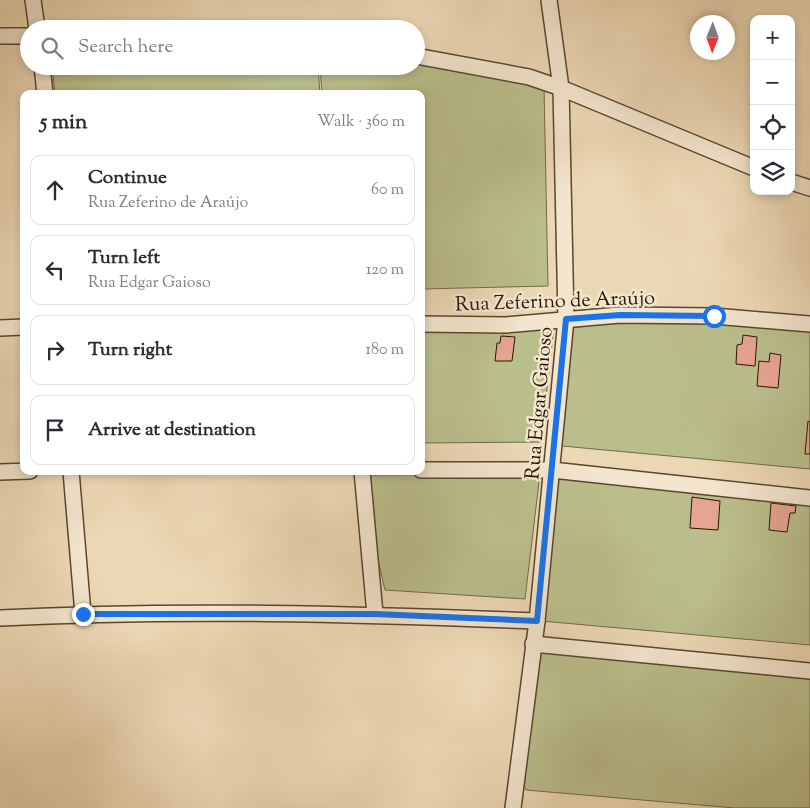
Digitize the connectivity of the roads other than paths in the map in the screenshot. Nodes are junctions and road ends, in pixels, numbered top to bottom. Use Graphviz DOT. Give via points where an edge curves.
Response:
graph roads {
  1 [pos="33,0"];
  2 [pos="549,0"];
  3 [pos="36,20"];
  4 [pos="0,36"];
  5 [pos="20,36"];
  6 [pos="425,58"];
  7 [pos="43,75"];
  8 [pos="561,88"];
  9 [pos="45,90"];
  10 [pos="750,166"];
  11 [pos="795,183"];
  12 [pos="810,188"];
  13 [pos="566,319"];
  14 [pos="425,324"];
  15 [pos="810,324"];
  16 [pos="0,328"];
  17 [pos="20,328"];
  18 [pos="425,470"];
  19 [pos="552,470"];
  20 [pos="20,471"];
  21 [pos="0,472"];
  22 [pos="71,475"];
  23 [pos="362,475"];
  24 [pos="810,498"];
  25 [pos="83,614"];
  26 [pos="375,614"];
  27 [pos="0,618"];
  28 [pos="537,621"];
  29 [pos="533,644"];
  30 [pos="810,671"];
  31 [pos="513,808"];
  1 -- 3 [label="street"];
  2 -- 8 [label="street, Rua Edgar Gaioso"];
  4 -- 5 [label="street"];
  6 -- 8 [label="street" via="529,77"];
  7 -- 9 [label="street"];
  8 -- 10 [label="street"];
  8 -- 13 [label="street, Rua Edgar Gaioso"];
  11 -- 12 [label="street"];
  13 -- 14 [label="street, Rua Zeferino de Araújo" via="506,325"];
  13 -- 15 [label="street, Rua Zeferino de Araújo" via="620,315 714,316"];
  13 -- 19 [label="street, Rua Edgar Gaioso"];
  16 -- 17 [label="street"];
  18 -- 19 [label="street"];
  19 -- 24 [label="street"];
  19 -- 28 [label="street, Rua Edgar Gaioso"];
  20 -- 21 [label="street"];
  22 -- 25 [label="street"];
  23 -- 26 [label="street"];
  25 -- 26 [label="street"];
  25 -- 27 [label="street"];
  26 -- 28 [label="street"];
  28 -- 29 [label="street, Rua Edgar Gaioso"];
  29 -- 30 [label="street"];
  29 -- 31 [label="street, Rua Edgar Gaioso"];
}
